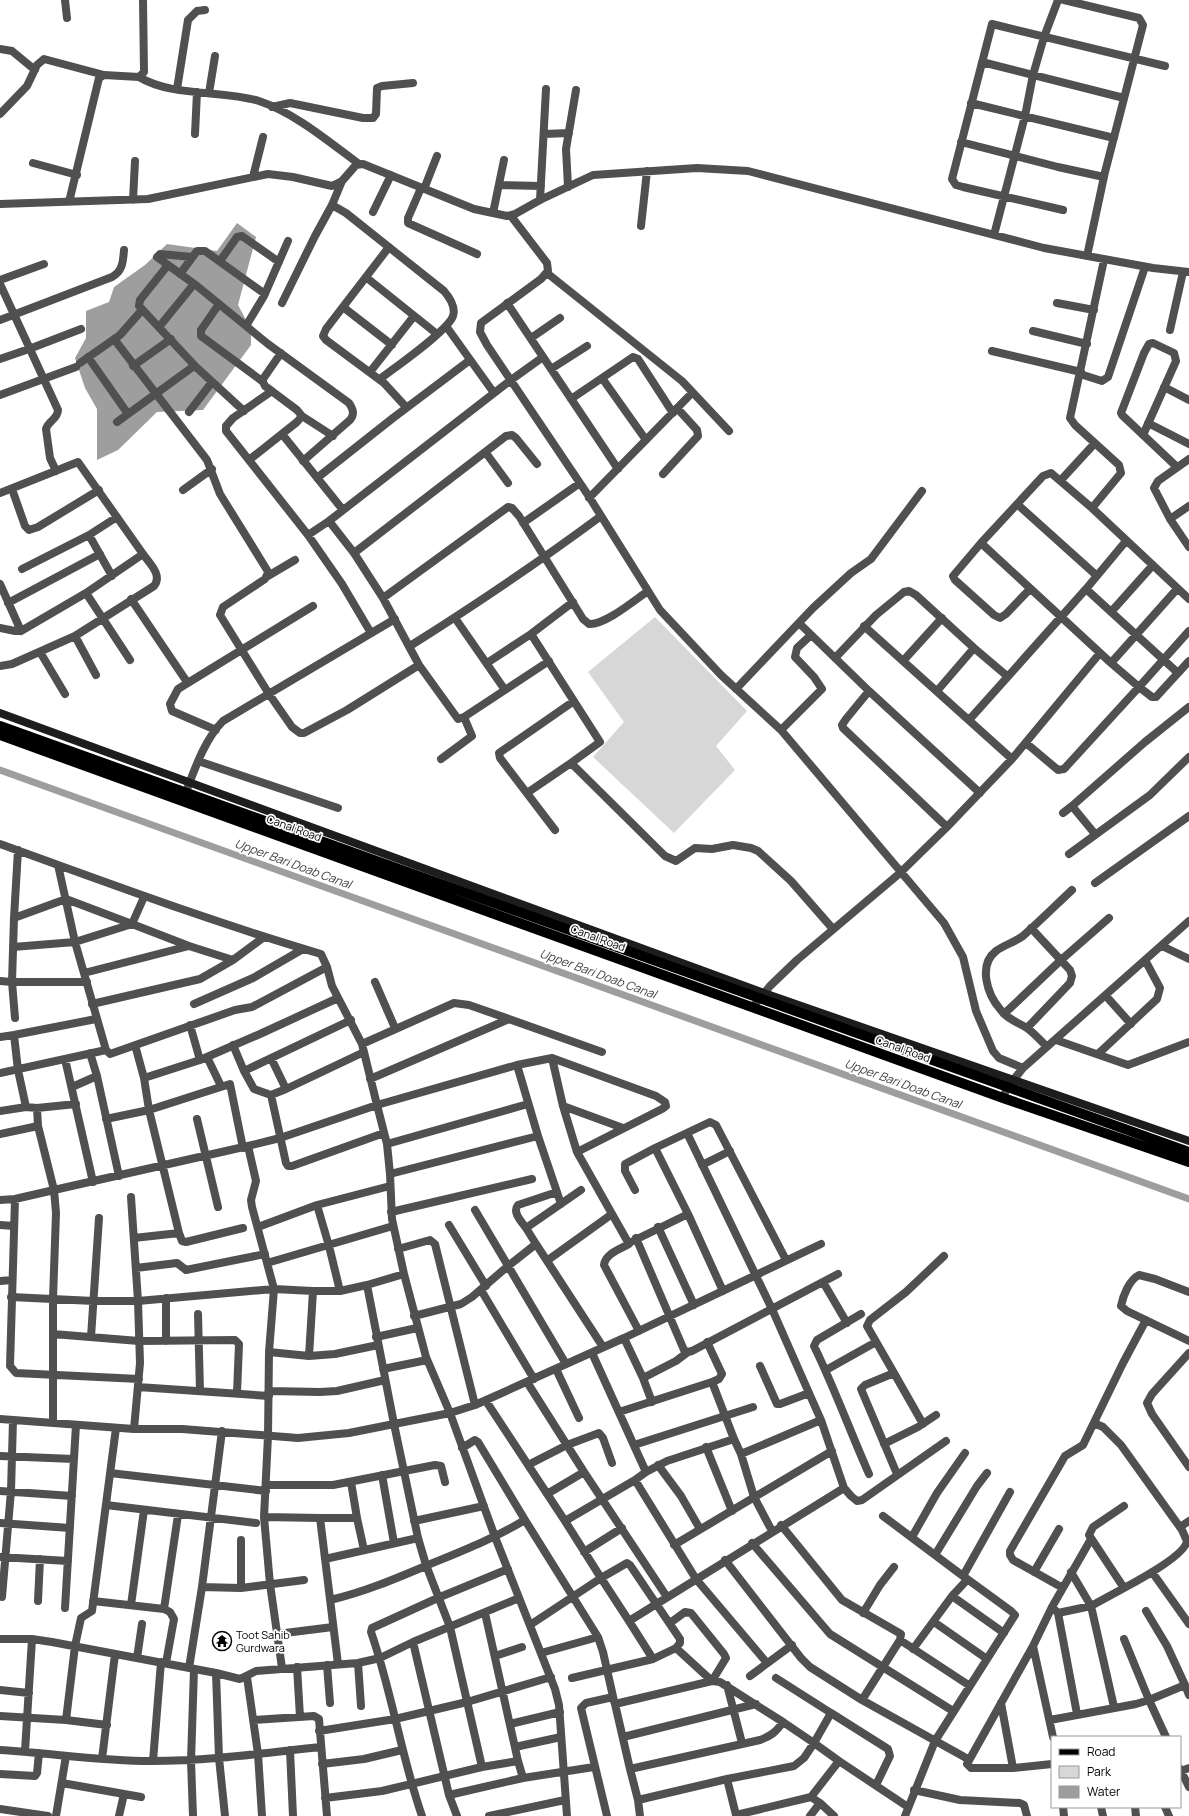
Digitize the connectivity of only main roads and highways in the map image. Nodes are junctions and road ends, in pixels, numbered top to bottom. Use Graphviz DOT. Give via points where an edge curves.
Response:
graph roads {
  1 [pos="0,726"];
  2 [pos="0,735"];
  3 [pos="759,1000"];
  4 [pos="1005,1093"];
  5 [pos="1189,1152"];
  6 [pos="1189,1162"];
  1 -- 3 [label="main road, Canal Road"];
  2 -- 3 [label="main road, Canal Road"];
  3 -- 4 [label="main road, Canal Road"];
  4 -- 5 [label="main road, Canal Road"];
  4 -- 6 [label="main road, Canal Road"];
}
